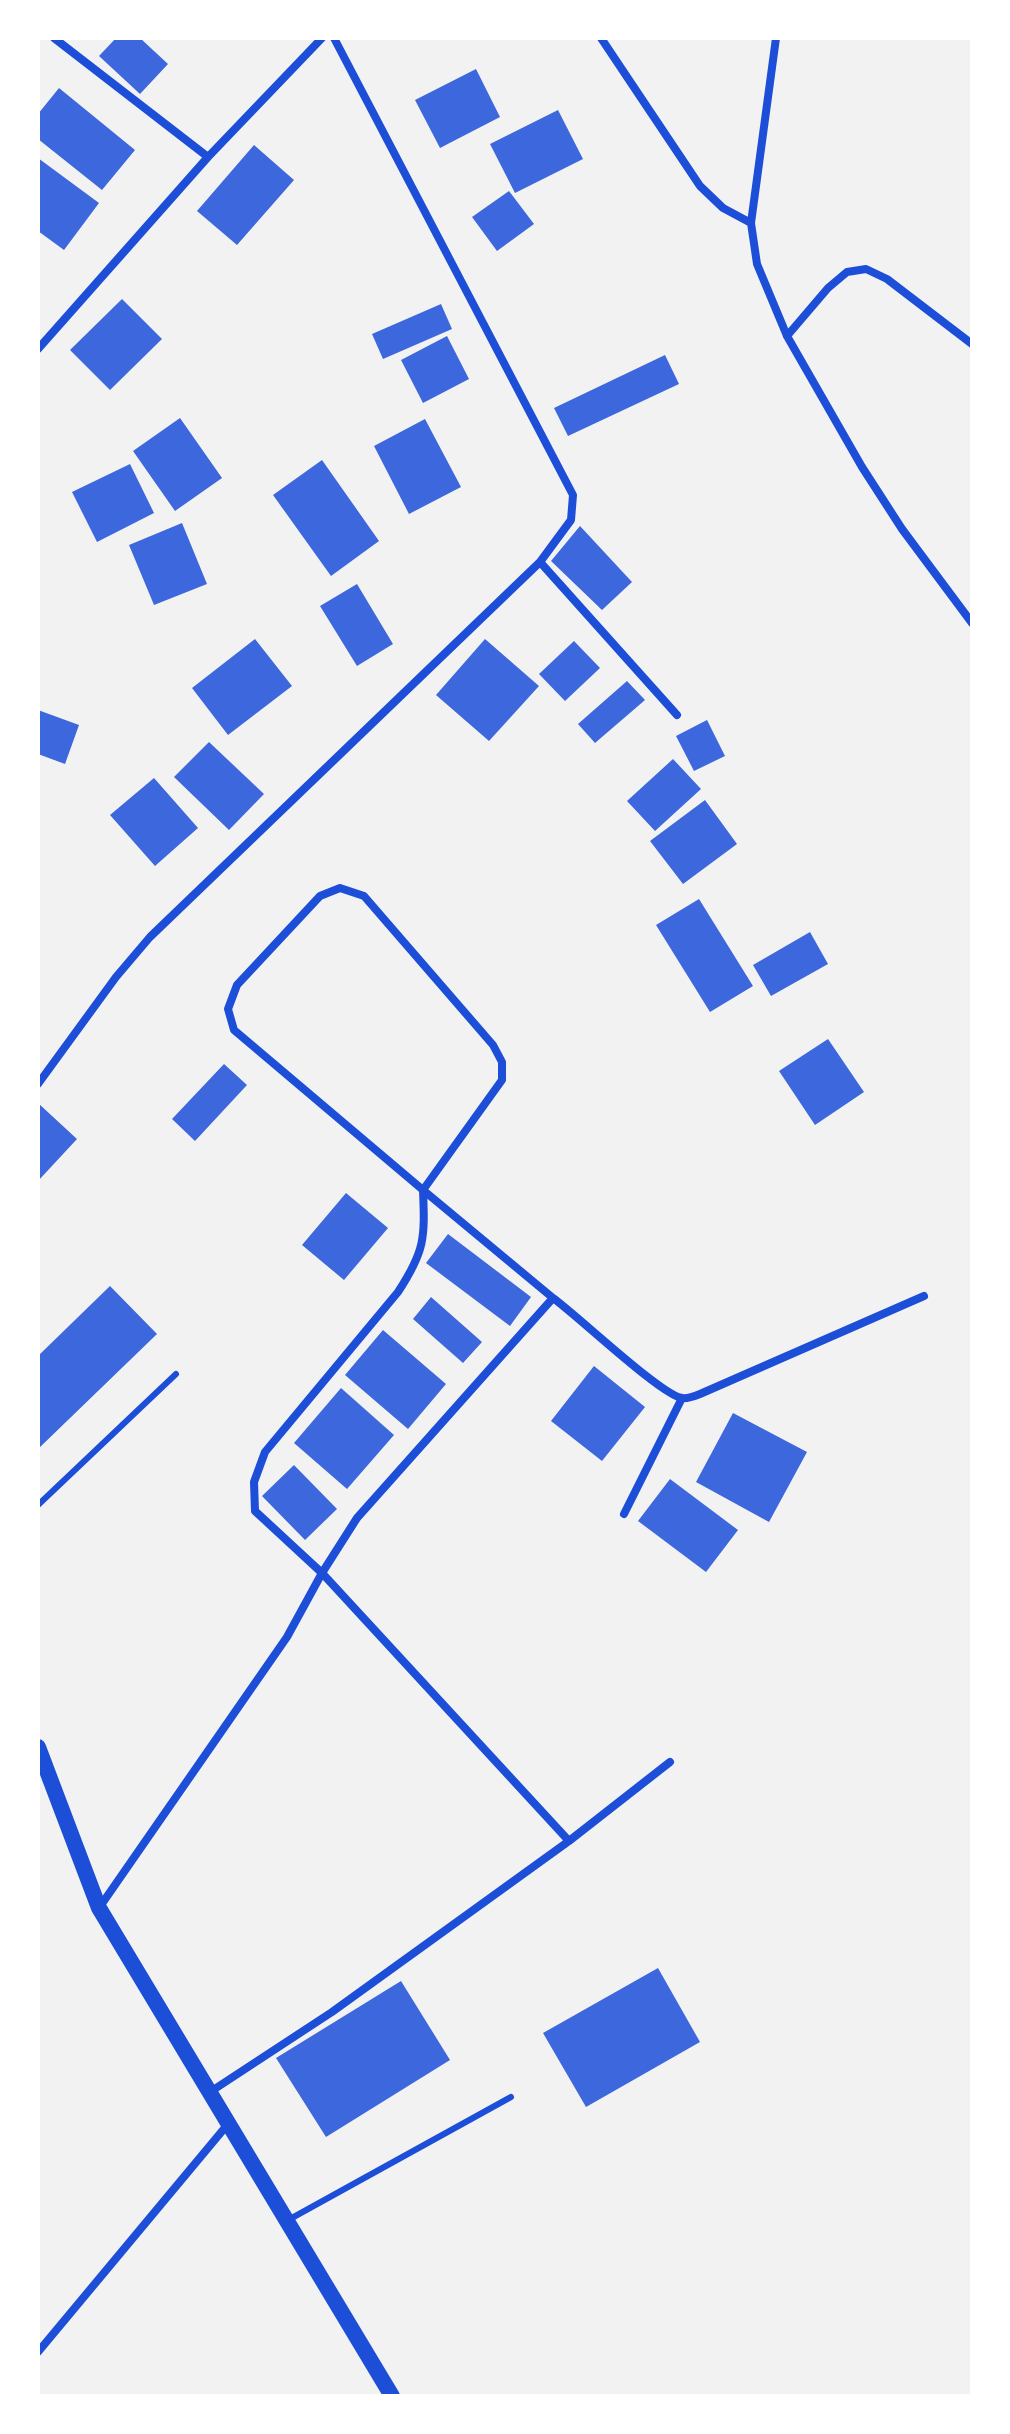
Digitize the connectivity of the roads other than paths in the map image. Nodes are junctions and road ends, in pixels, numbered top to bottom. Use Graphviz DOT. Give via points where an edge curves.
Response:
graph roads {
  1 [pos="54,38"];
  2 [pos="322,38"];
  3 [pos="334,38"];
  4 [pos="601,38"];
  5 [pos="776,38"];
  6 [pos="208,157"];
  7 [pos="751,223"];
  8 [pos="787,336"];
  9 [pos="972,344"];
  10 [pos="38,349"];
  11 [pos="540,562"];
  12 [pos="972,623"];
  13 [pos="677,715"];
  14 [pos="38,1084"];
  15 [pos="423,1190"];
  16 [pos="924,1296"];
  17 [pos="553,1298"];
  18 [pos="176,1374"];
  19 [pos="682,1398"];
  20 [pos="38,1505"];
  21 [pos="624,1514"];
  22 [pos="322,1573"];
  23 [pos="38,1747"];
  24 [pos="670,1762"];
  25 [pos="569,1841"];
  26 [pos="99,1908"];
  27 [pos="210,2092"];
  28 [pos="511,2097"];
  29 [pos="228,2124"];
  30 [pos="287,2220"];
  31 [pos="38,2352"];
  32 [pos="392,2396"];
  1 -- 6 [label="street"];
  2 -- 6 [label="street"];
  3 -- 11 [label="street" via="573,495 571,520"];
  4 -- 7 [label="street" via="700,186 723,208"];
  5 -- 7 [label="street"];
  6 -- 10 [label="street"];
  7 -- 8 [label="street" via="757,264"];
  8 -- 9 [label="street" via="828,288 847,272 866,269"];
  8 -- 12 [label="street" via="894,517"];
  11 -- 13 [label="street"];
  11 -- 14 [label="street" via="150,937"];
  15 -- 15 [label="street" via="502,1080 502,1062 364,896 340,888 320,896 237,985 228,1009 234,1030"];
  15 -- 17 [label="street"];
  15 -- 22 [label="street" via="425,1234 415,1267 265,1452 254,1482 255,1511"];
  16 -- 19 [label="street"];
  17 -- 19 [label="street" via="662,1389"];
  17 -- 22 [label="street" via="357,1518"];
  18 -- 20 [label="lane"];
  19 -- 21 [label="street"];
  22 -- 25 [label="street"];
  22 -- 26 [label="street" via="287,1637"];
  23 -- 26 [label="main road"];
  24 -- 25 [label="street"];
  25 -- 27 [label="street" via="332,2012"];
  26 -- 27 [label="main road"];
  27 -- 29 [label="main road"];
  28 -- 30 [label="lane"];
  29 -- 30 [label="main road"];
  29 -- 31 [label="street"];
  30 -- 32 [label="main road"];
}
